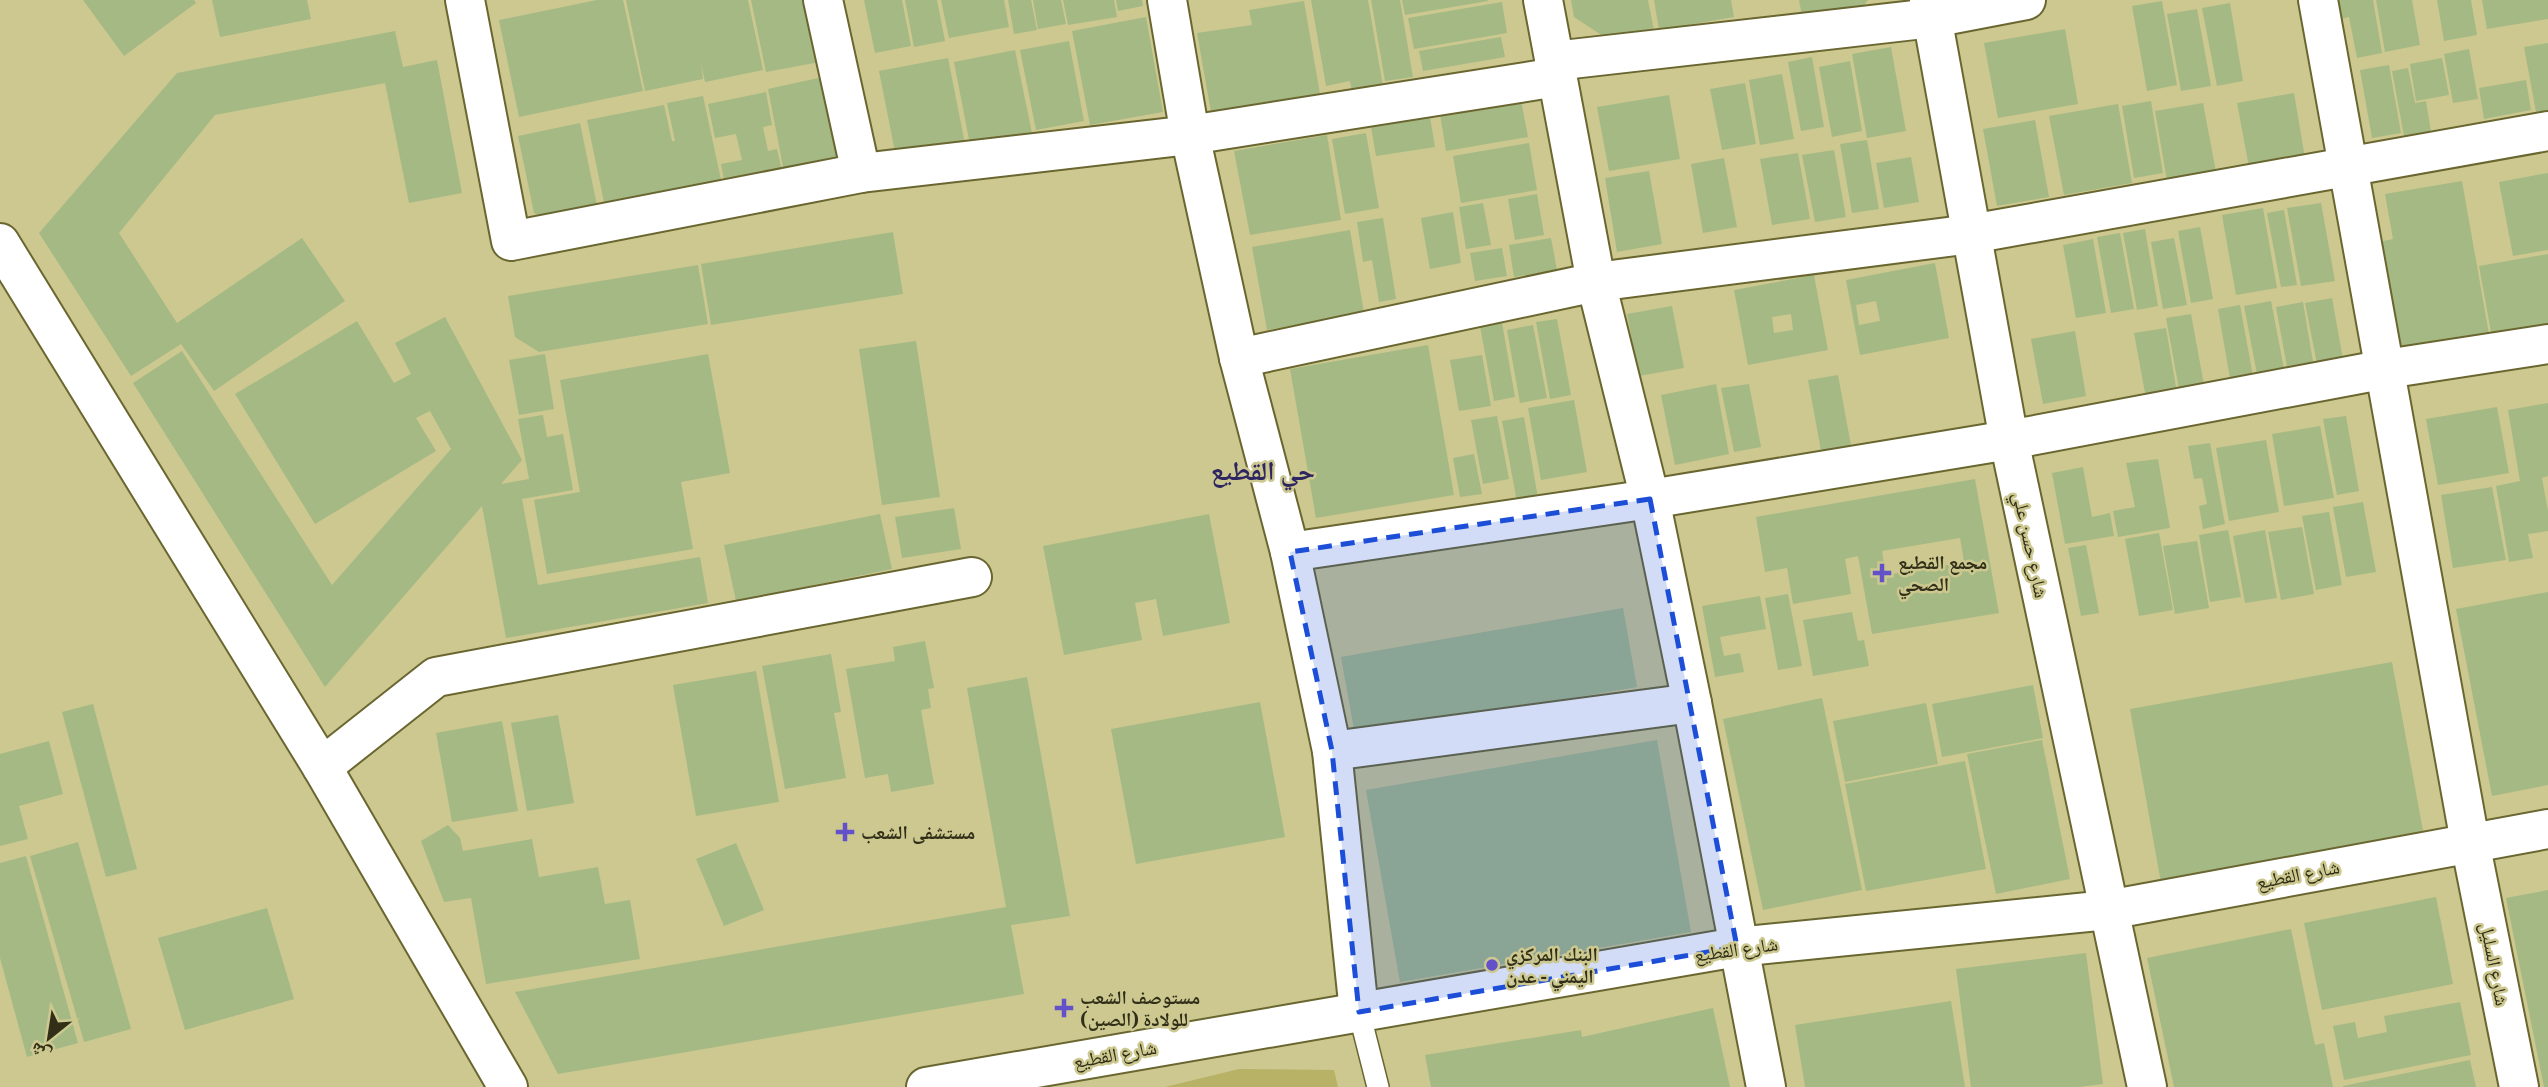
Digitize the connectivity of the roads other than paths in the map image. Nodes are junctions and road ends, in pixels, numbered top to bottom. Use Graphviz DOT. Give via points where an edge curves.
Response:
graph roads {
  1 [pos="465,0"];
  2 [pos="823,0"];
  3 [pos="1167,0"];
  4 [pos="1543,0"];
  5 [pos="2025,0"];
  6 [pos="2318,0"];
  7 [pos="1930,9"];
  8 [pos="1555,69"];
  9 [pos="2548,131"];
  10 [pos="1190,135"];
  11 [pos="2348,166"];
  12 [pos="861,173"];
  13 [pos="1971,234"];
  14 [pos="0,243"];
  15 [pos="1596,282"];
  16 [pos="2548,344"];
  17 [pos="1239,358"];
  18 [pos="2386,369"];
  19 [pos="2009,440"];
  20 [pos="1650,499"];
  21 [pos="1290,552"];
  22 [pos="972,577"];
  23 [pos="1692,703"];
  24 [pos="1332,751"];
  25 [pos="322,767"];
  26 [pos="2548,829"];
  27 [pos="2470,842"];
  28 [pos="2108,910"];
  29 [pos="1737,947"];
  30 [pos="1359,1012"];
  31 [pos="508,1087"];
  32 [pos="926,1087"];
  33 [pos="1378,1087"];
  34 [pos="1766,1087"];
  35 [pos="2147,1087"];
  36 [pos="2519,1087"];
  1 -- 12 [label="street" via="511,241"];
  2 -- 12 [label="street"];
  3 -- 10 [label="street"];
  4 -- 8 [label="street"];
  5 -- 7 [label="street"];
  6 -- 11 [label="street, شارع السليل"];
  7 -- 8 [label="street"];
  7 -- 13 [label="street, شارع حسن علي"];
  8 -- 10 [label="street"];
  8 -- 15 [label="street"];
  9 -- 11 [label="street"];
  10 -- 12 [label="street"];
  10 -- 17 [label="street"];
  11 -- 13 [label="street"];
  11 -- 18 [label="street, شارع السليل"];
  13 -- 15 [label="street"];
  13 -- 19 [label="street, شارع حسن علي"];
  14 -- 25 [label="street"];
  15 -- 17 [label="street"];
  15 -- 20 [label="street"];
  16 -- 18 [label="street"];
  17 -- 21 [label="street"];
  18 -- 19 [label="street"];
  18 -- 27 [label="street, شارع السليل"];
  19 -- 20 [label="street"];
  19 -- 28 [label="street, شارع حسن علي"];
  20 -- 21 [label="street"];
  20 -- 23 [label="street"];
  21 -- 24 [label="street"];
  22 -- 25 [label="street" via="436,677"];
  23 -- 24 [label="street"];
  23 -- 29 [label="street"];
  24 -- 30 [label="street"];
  25 -- 31 [label="street"];
  26 -- 27 [label="street, شارع القطيع"];
  27 -- 28 [label="street, شارع القطيع"];
  27 -- 36 [label="street, شارع السليل"];
  28 -- 29 [label="street, شارع القطيع"];
  28 -- 35 [label="street, شارع حسن علي"];
  29 -- 30 [label="street, شارع القطيع"];
  29 -- 34 [label="street"];
  30 -- 32 [label="street, شارع القطيع"];
  30 -- 33 [label="lane"];
}
